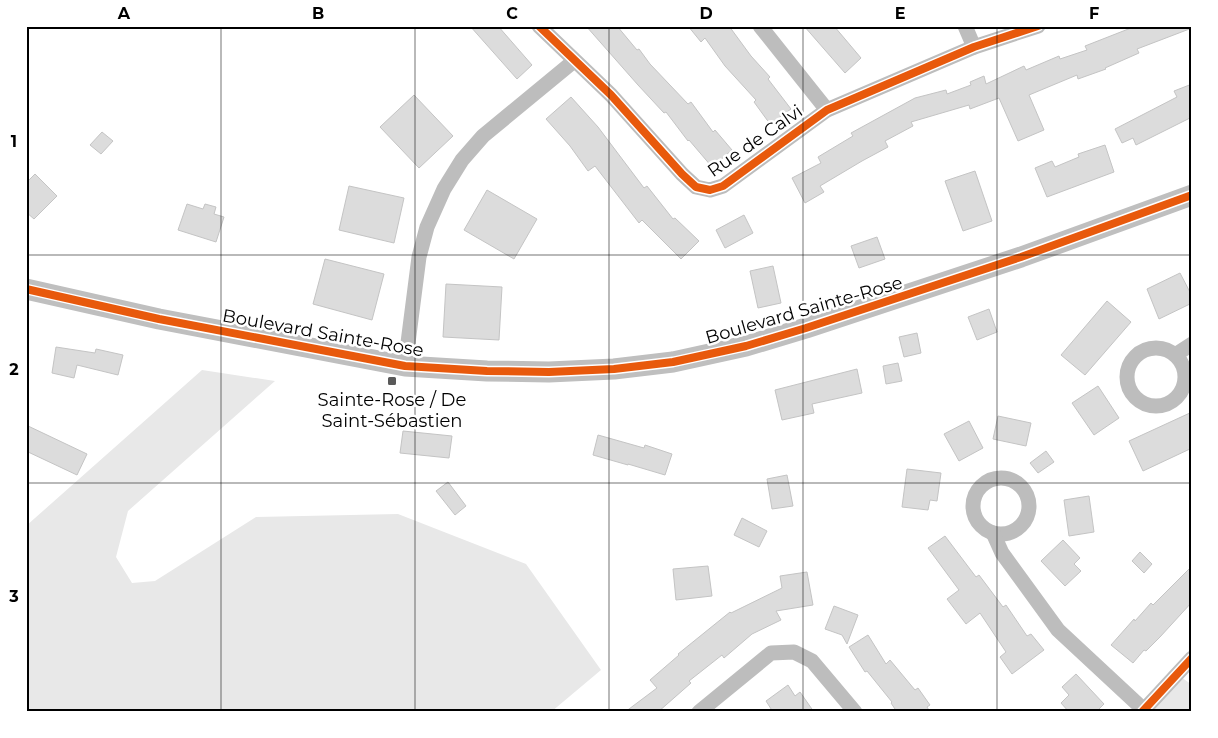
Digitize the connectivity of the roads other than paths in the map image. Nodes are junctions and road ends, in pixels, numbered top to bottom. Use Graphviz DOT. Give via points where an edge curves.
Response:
graph roads {
  1 [pos="539,26"];
  2 [pos="760,26"];
  3 [pos="965,26"];
  4 [pos="1038,26"];
  5 [pos="974,47"];
  6 [pos="574,61"];
  7 [pos="827,110"];
  8 [pos="1192,195"];
  9 [pos="26,288"];
  10 [pos="1192,344"];
  11 [pos="1175,355"];
  12 [pos="405,366"];
  13 [pos="993,533"];
  14 [pos="1192,658"];
  15 [pos="1143,711"];
  16 [pos="699,712"];
  17 [pos="855,712"];
  1 -- 6 [label="street, Rue de Calvi"];
  2 -- 7 [label="street"];
  3 -- 5 [label="street"];
  4 -- 5 [label="street, Rue de Calvi"];
  5 -- 7 [label="street, Rue de Calvi"];
  6 -- 7 [label="street, Rue de Calvi" via="611,95 696,188 710,190 723,186"];
  6 -- 12 [label="street" via="483,136 462,160 444,189 419,257"];
  8 -- 12 [label="street, Boulevard Sainte-Rose" via="932,288 746,346 673,362 614,369 540,372"];
  9 -- 12 [label="street, Boulevard Sainte-Rose" via="160,319"];
  10 -- 11 [label="street"];
  13 -- 15 [label="street" via="1002,553 1058,630"];
  14 -- 15 [label="street"];
  16 -- 17 [label="street" via="771,653 794,652 812,661"];
}
